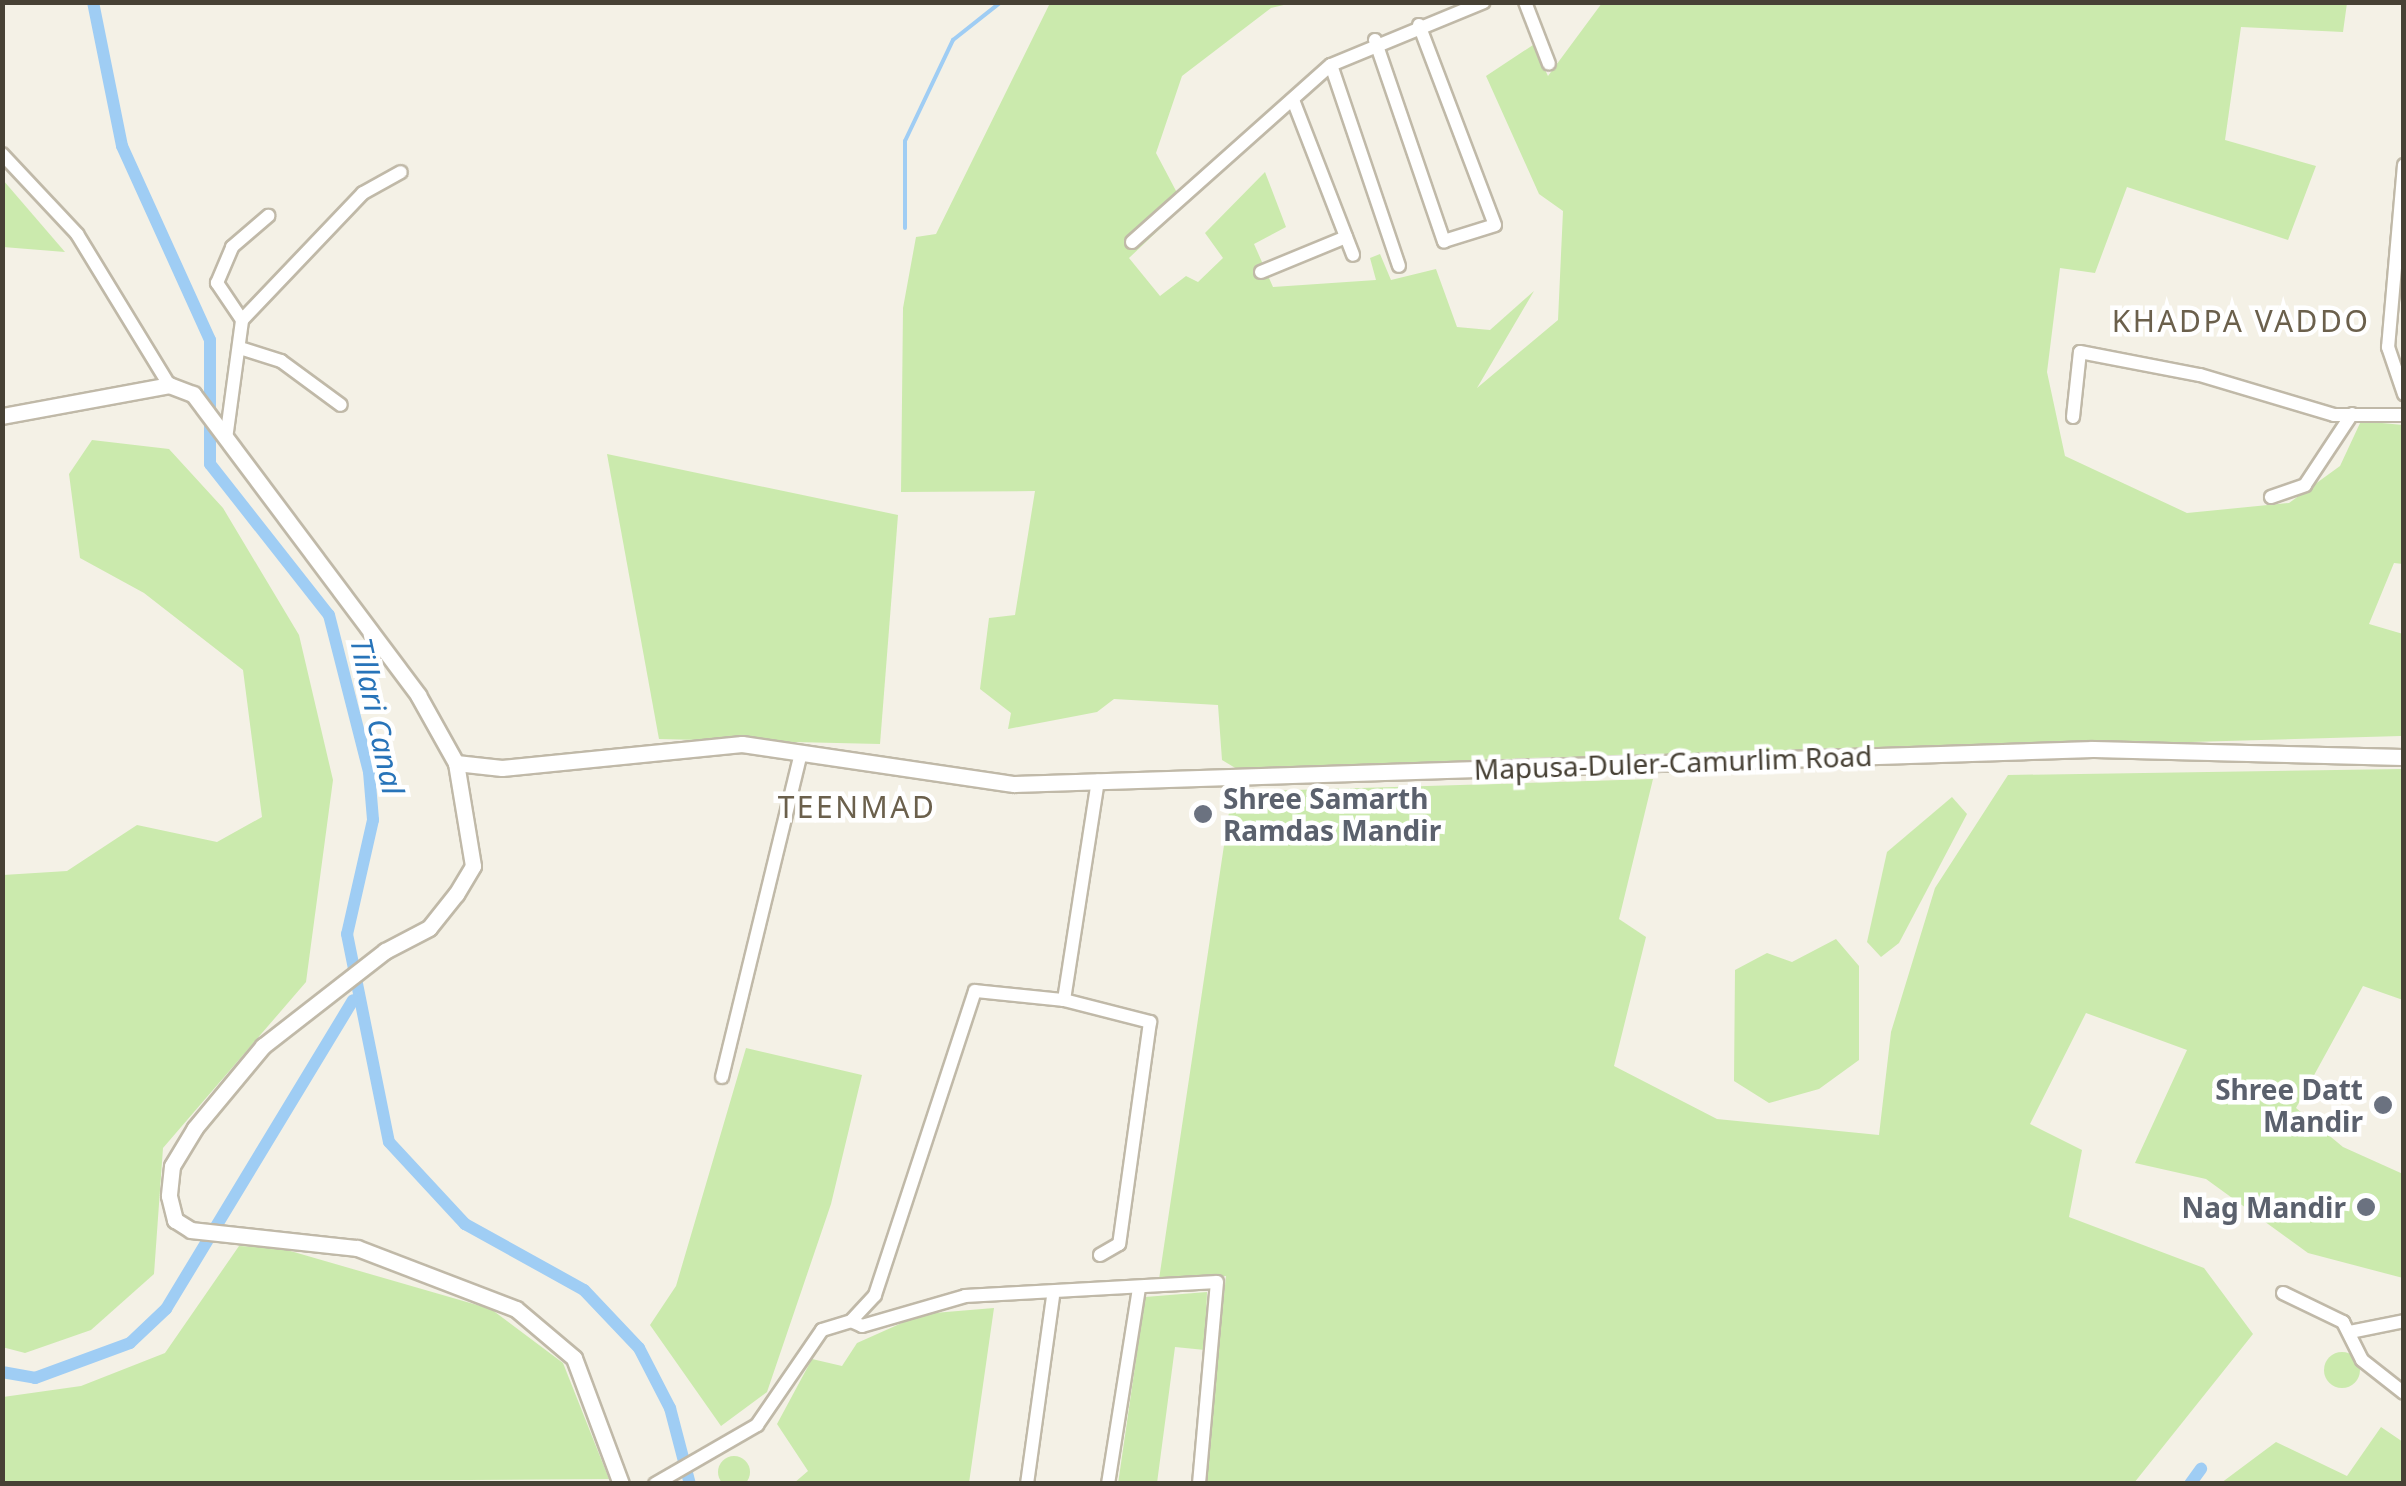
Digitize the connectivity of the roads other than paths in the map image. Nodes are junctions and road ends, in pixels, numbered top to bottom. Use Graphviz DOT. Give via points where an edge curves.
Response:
graph roads {
  1 [pos="1484,2"];
  2 [pos="1525,2"];
  3 [pos="1420,25"];
  4 [pos="1375,40"];
  5 [pos="1549,64"];
  6 [pos="1330,65"];
  7 [pos="1293,100"];
  8 [pos="2,154"];
  9 [pos="2404,165"];
  10 [pos="401,172"];
  11 [pos="268,216"];
  12 [pos="1346,237"];
  13 [pos="1132,242"];
  14 [pos="1353,255"];
  15 [pos="1398,266"];
  16 [pos="1261,272"];
  17 [pos="2396,285"];
  18 [pos="242,320"];
  19 [pos="240,348"];
  20 [pos="169,385"];
  21 [pos="2404,394"];
  22 [pos="341,404"];
  23 [pos="2352,414"];
  24 [pos="2404,415"];
  25 [pos="2,416"];
  26 [pos="2073,417"];
  27 [pos="222,433"];
  28 [pos="2271,497"];
  29 [pos="801,752"];
  30 [pos="2404,757"];
  31 [pos="456,763"];
  32 [pos="1098,781"];
  33 [pos="1064,1000"];
  34 [pos="722,1078"];
  35 [pos="1100,1254"];
  36 [pos="1139,1289"];
  37 [pos="2283,1293"];
  38 [pos="1053,1297"];
  39 [pos="851,1320"];
  40 [pos="2404,1321"];
  41 [pos="2350,1332"];
  42 [pos="2404,1393"];
  43 [pos="620,1484"];
  44 [pos="655,1484"];
  45 [pos="1027,1484"];
  46 [pos="1108,1484"];
  47 [pos="1199,1484"];
  1 -- 3 [label="street"];
  2 -- 5 [label="street"];
  3 -- 4 [label="street"];
  3 -- 4 [label="street" via="1495,225 1444,241"];
  4 -- 6 [label="street"];
  6 -- 7 [label="street"];
  6 -- 15 [label="street"];
  7 -- 12 [label="street"];
  7 -- 13 [label="street"];
  8 -- 20 [label="street" via="77,234"];
  9 -- 17 [label="street"];
  10 -- 18 [label="street" via="363,193"];
  11 -- 18 [label="street" via="232,247 216,284"];
  12 -- 14 [label="street"];
  12 -- 16 [label="street"];
  17 -- 21 [label="street" via="2388,346"];
  18 -- 19 [label="street"];
  19 -- 22 [label="street" via="281,361"];
  19 -- 27 [label="street"];
  20 -- 25 [label="street"];
  20 -- 27 [label="street" via="204,409"];
  23 -- 24 [label="street"];
  23 -- 26 [label="street" via="2080,352"];
  23 -- 28 [label="street" via="2305,485"];
  27 -- 31 [label="street" via="418,695"];
  29 -- 31 [label="street, Mapusa-Duler-Camurlim Road" via="742,744 502,768"];
  29 -- 32 [label="street, Mapusa-Duler-Camurlim Road" via="1014,784"];
  29 -- 34 [label="street"];
  30 -- 32 [label="street, Mapusa-Duler-Camurlim Road" via="2092,750"];
  31 -- 43 [label="street" via="473,866 429,928 339,984 224,1087 172,1166 175,1220 210,1236 260,1231 357,1248 516,1309 574,1358"];
  32 -- 33 [label="street"];
  33 -- 35 [label="street" via="1150,1022 1119,1244"];
  33 -- 39 [label="street" via="975,990 966,1002 875,1295"];
  36 -- 38 [label="street"];
  36 -- 46 [label="street"];
  36 -- 47 [label="street" via="1217,1282"];
  37 -- 41 [label="street"];
  38 -- 39 [label="street" via="965,1296 862,1326"];
  38 -- 45 [label="street"];
  39 -- 44 [label="street" via="822,1330 758,1425"];
  40 -- 41 [label="street"];
  41 -- 42 [label="street" via="2362,1360"];
}
